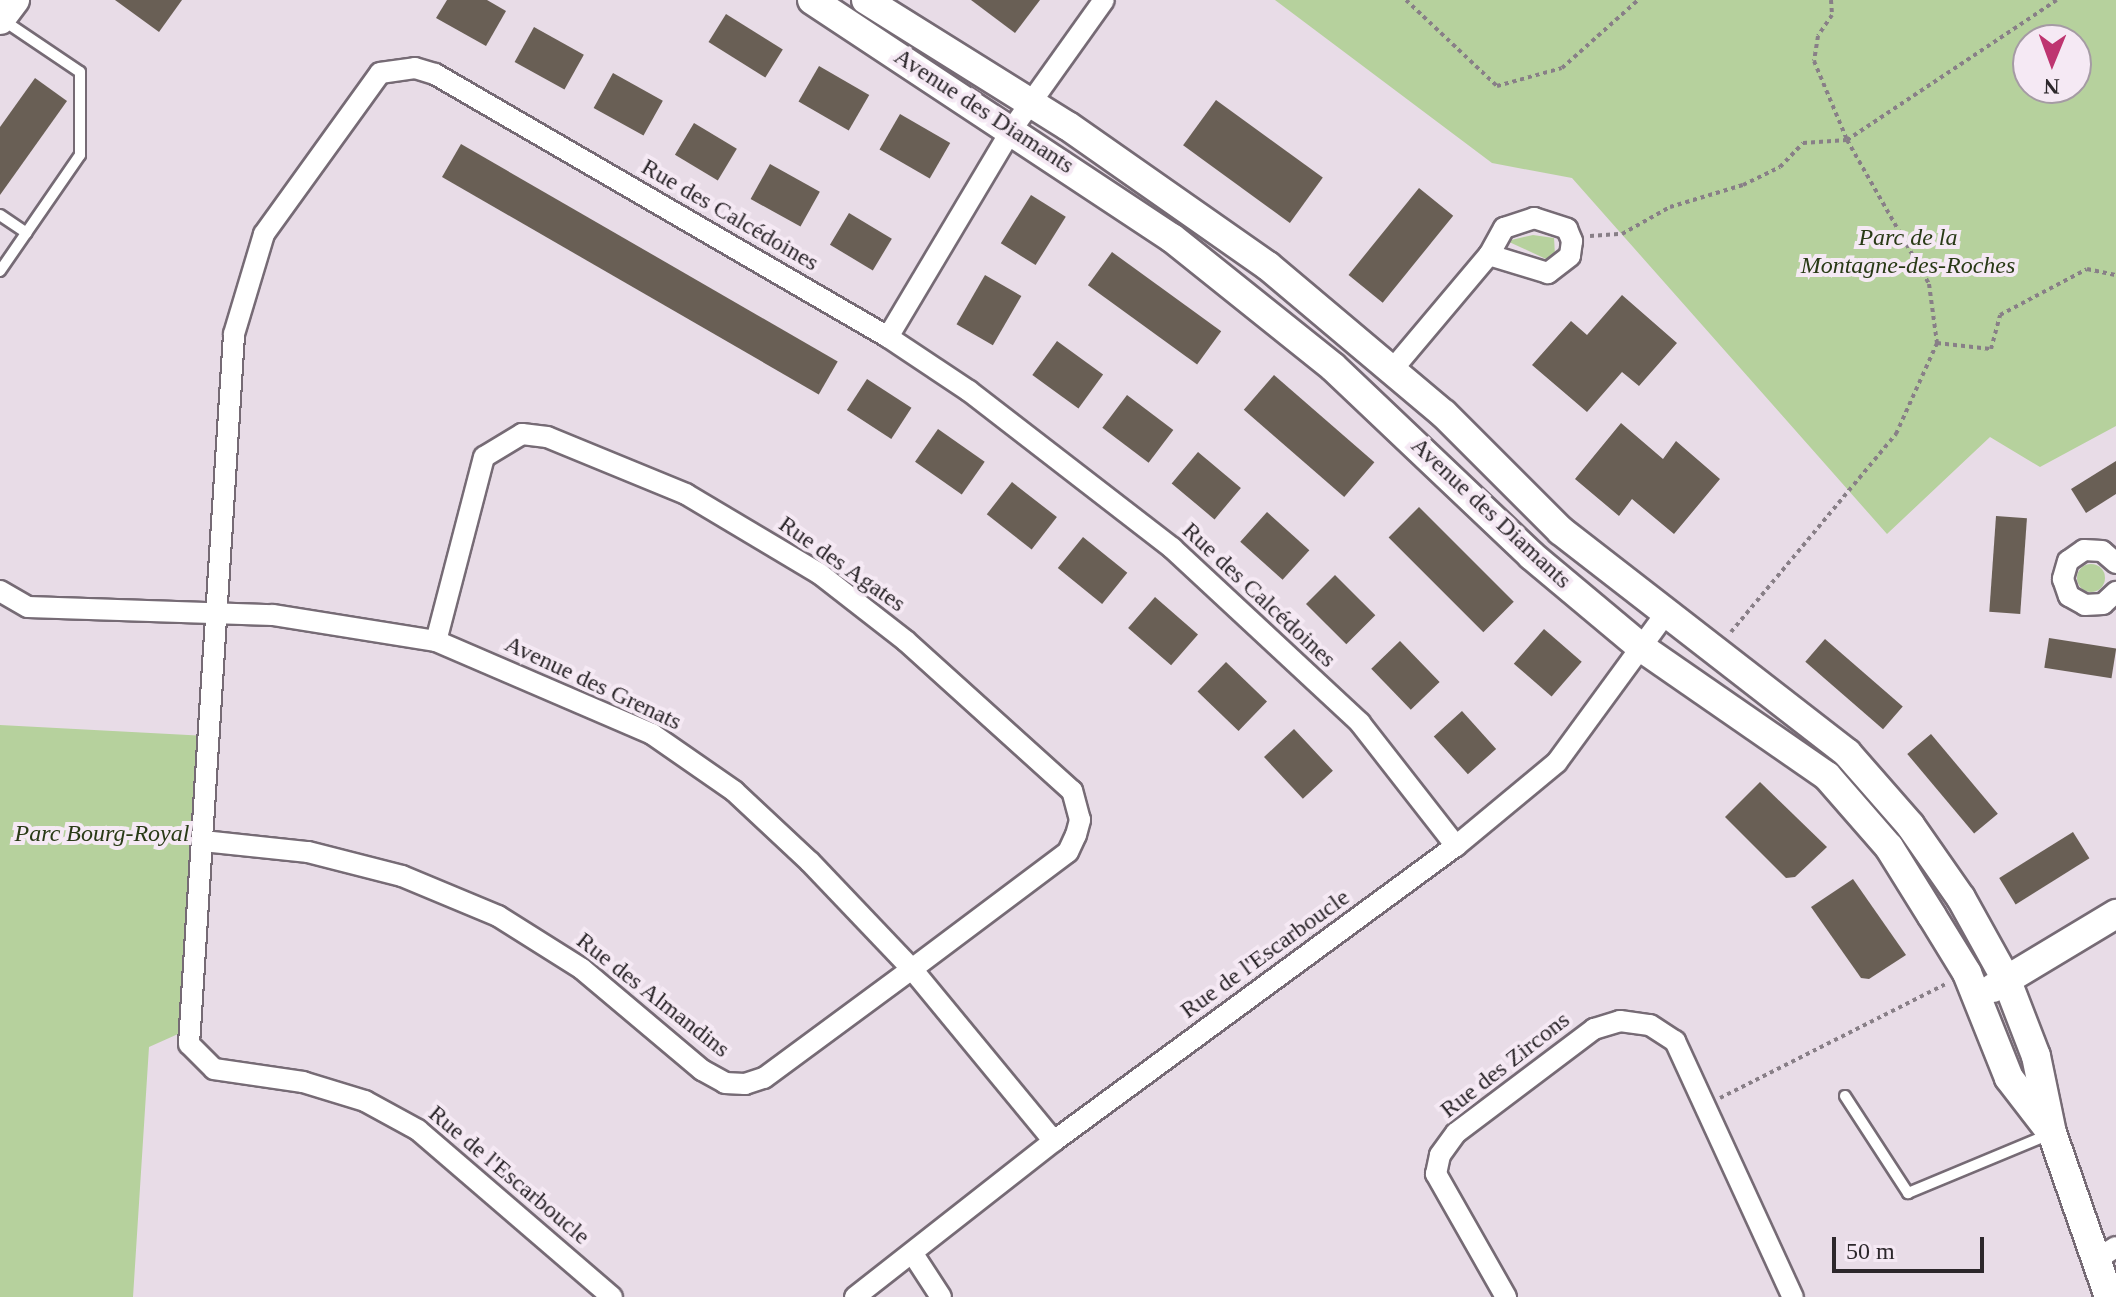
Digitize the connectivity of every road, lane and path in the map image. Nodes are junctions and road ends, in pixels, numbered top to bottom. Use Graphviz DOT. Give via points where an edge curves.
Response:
graph roads {
  1 [pos="812,0"];
  2 [pos="866,0"];
  3 [pos="1104,0"];
  4 [pos="1406,0"];
  5 [pos="1638,0"];
  6 [pos="1831,0"];
  7 [pos="2057,0"];
  8 [pos="5,13"];
  9 [pos="1031,102"];
  10 [pos="1012,129"];
  11 [pos="1847,140"];
  12 [pos="0,215"];
  13 [pos="27,233"];
  14 [pos="1572,241"];
  15 [pos="1489,255"];
  16 [pos="0,271"];
  17 [pos="2116,275"];
  18 [pos="888,337"];
  19 [pos="1937,343"];
  20 [pos="1392,370"];
  21 [pos="2116,563"];
  22 [pos="0,591"];
  23 [pos="2116,592"];
  24 [pos="214,613"];
  25 [pos="1666,613"];
  26 [pos="436,641"];
  27 [pos="1642,648"];
  28 [pos="1715,651"];
  29 [pos="203,841"];
  30 [pos="1456,846"];
  31 [pos="2116,914"];
  32 [pos="912,969"];
  33 [pos="2007,981"];
  34 [pos="1973,985"];
  35 [pos="1845,1096"];
  36 [pos="1706,1105"];
  37 [pos="2052,1133"];
  38 [pos="1054,1141"];
  39 [pos="2107,1253"];
  40 [pos="913,1254"];
  41 [pos="612,1297"];
  42 [pos="855,1297"];
  43 [pos="941,1297"];
  44 [pos="1506,1297"];
  45 [pos="1793,1297"];
  46 [pos="2109,1297"];
  1 -- 10 [label="street, Avenue des Diamants"];
  2 -- 9 [label="street, Avenue des Diamants"];
  3 -- 9 [label="street"];
  4 -- 5 [label="path" via="1497,86 1562,68"];
  6 -- 11 [label="path" via="1832,15 1818,36 1814,61"];
  7 -- 11 [label="path"];
  8 -- 13 [label="lane" via="80,72 80,155"];
  9 -- 10 [label="street"];
  9 -- 20 [label="street, Avenue des Diamants" via="1268,266"];
  10 -- 18 [label="street"];
  10 -- 27 [label="street, Avenue des Diamants" via="1249,296 1407,434 1532,556"];
  11 -- 14 [label="path" via="1803,143 1780,167 1743,185 1670,207 1622,234"];
  11 -- 19 [label="path" via="1929,284"];
  12 -- 13 [label="lane"];
  13 -- 16 [label="lane"];
  14 -- 15 [label="street" via="1570,256 1548,273"];
  14 -- 15 [label="street" via="1556,222 1521,219 1504,228"];
  15 -- 20 [label="street"];
  17 -- 19 [label="path" via="2087,269 2000,315 1991,349"];
  18 -- 24 [label="street, Rue des Calcédoines" via="435,74 415,68 380,73 264,234 246,285 234,334"];
  18 -- 30 [label="street, Rue des Calcédoines" via="969,391 1172,548 1360,723"];
  19 -- 28 [label="path" via="1896,434"];
  20 -- 25 [label="street, Avenue des Diamants" via="1561,531"];
  21 -- 23 [label="street" via="2102,551 2084,550 2068,561 2063,579 2069,596 2085,605 2103,604"];
  22 -- 24 [label="street, Avenue des Grenats" via="28,607"];
  24 -- 26 [label="street, Avenue des Grenats" via="273,615"];
  24 -- 29 [label="street, Rue de l'Escarboucle"];
  25 -- 27 [label="street, Rue de l'Escarboucle"];
  25 -- 28 [label="street, Avenue des Diamants"];
  26 -- 32 [label="street, Avenue des Grenats" via="652,734 711,775 810,862"];
  26 -- 32 [label="street, Rue des Agates" via="484,457 522,434 547,437 686,494 820,574 917,651 1072,791 1078,804 1080,820 1068,852"];
  27 -- 30 [label="street, Rue de l'Escarboucle" via="1557,762"];
  27 -- 34 [label="street, Avenue des Diamants" via="1827,776 1889,847"];
  28 -- 33 [label="street, Avenue des Diamants" via="1847,753 1935,861"];
  29 -- 32 [label="street, Rue des Almandins" via="322,855 402,876 498,916 582,969 702,1070 725,1083 764,1078"];
  29 -- 41 [label="street, Rue de l'Escarboucle" via="187,1030 199,1056 214,1069 303,1082 365,1101 418,1130"];
  30 -- 38 [label="street, Rue de l'Escarboucle"];
  31 -- 33 [label="street"];
  32 -- 38 [label="street, Avenue des Grenats"];
  33 -- 34 [label="street"];
  33 -- 37 [label="street, Avenue des Diamants" via="2036,1056"];
  34 -- 36 [label="path"];
  34 -- 37 [label="street, Avenue des Diamants" via="2009,1078"];
  35 -- 37 [label="lane" via="1908,1193"];
  36 -- 44 [label="street, Rue des Zircons" via="1675,1041 1650,1025 1620,1021 1594,1029 1456,1133 1440,1155 1436,1174"];
  36 -- 45 [label="street, Rue des Zircons"];
  37 -- 39 [label="street, Avenue des Diamants"];
  38 -- 40 [label="street, Rue de l'Escarboucle"];
  39 -- 46 [label="street, Avenue des Diamants"];
  40 -- 42 [label="street, Rue de l'Escarboucle"];
  40 -- 43 [label="street"];
}
